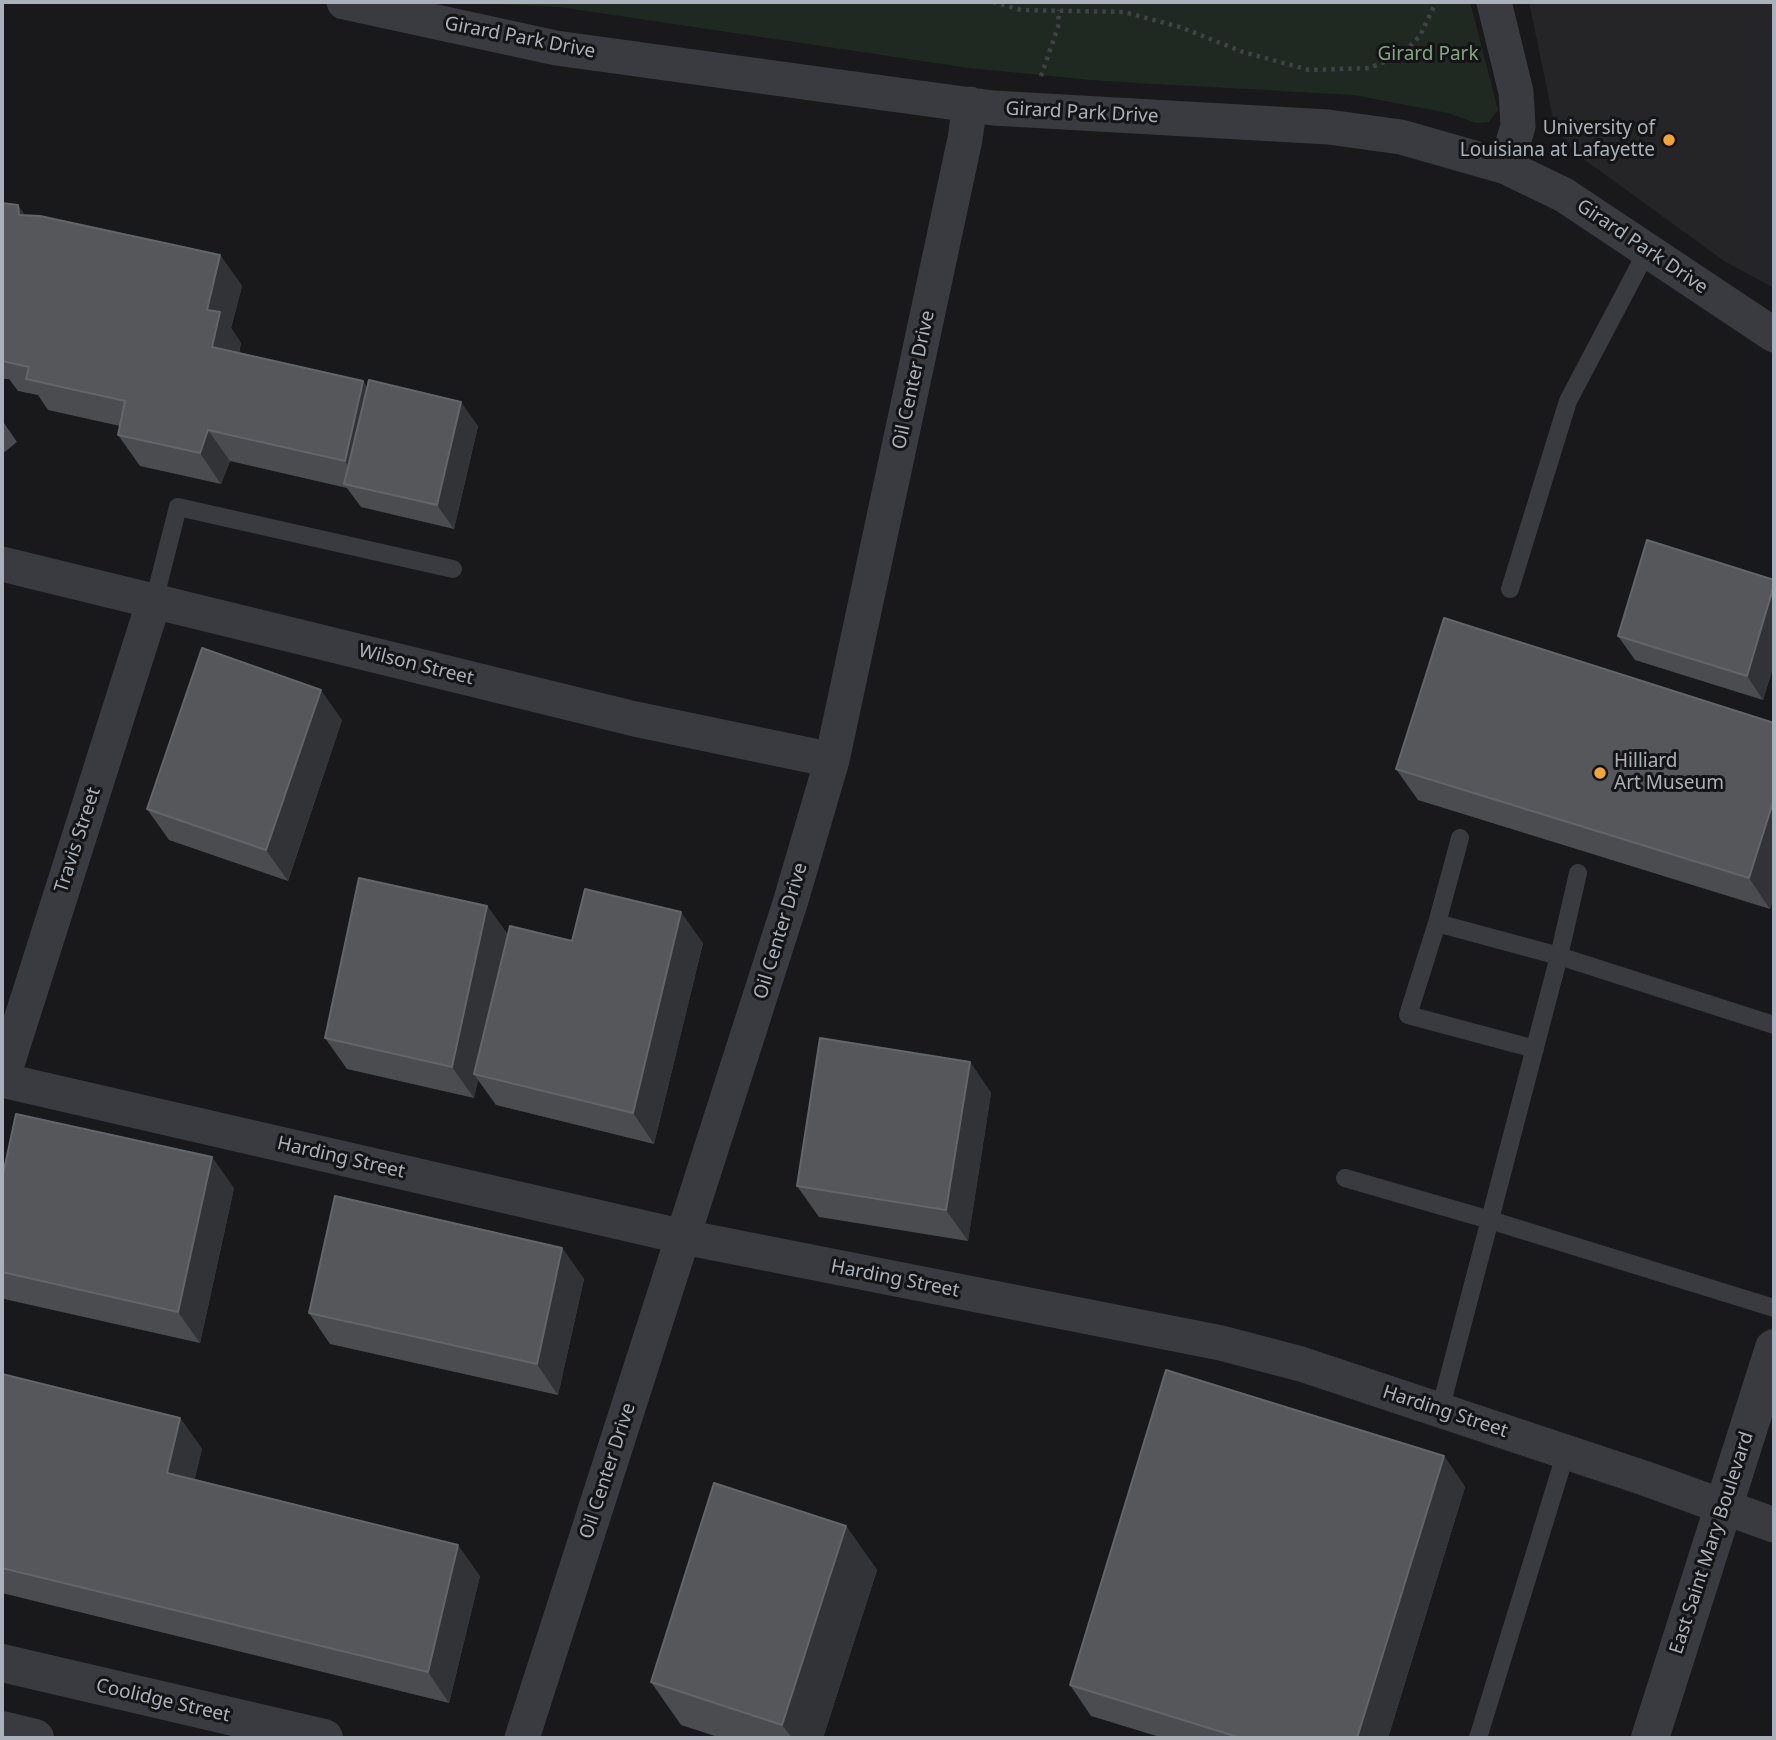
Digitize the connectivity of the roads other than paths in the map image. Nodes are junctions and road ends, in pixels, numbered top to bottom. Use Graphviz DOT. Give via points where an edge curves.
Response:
graph roads {
  1 [pos="344,2"];
  2 [pos="1494,2"];
  3 [pos="970,104"];
  4 [pos="1506,167"];
  5 [pos="1647,251"];
  6 [pos="1774,335"];
  7 [pos="2,564"];
  8 [pos="453,569"];
  9 [pos="1510,589"];
  10 [pos="154,601"];
  11 [pos="832,760"];
  12 [pos="1460,838"];
  13 [pos="1578,873"];
  14 [pos="1437,923"];
  15 [pos="1559,956"];
  16 [pos="1774,1025"];
  17 [pos="1535,1049"];
  18 [pos="2,1080"];
  19 [pos="1345,1178"];
  20 [pos="1490,1220"];
  21 [pos="684,1237"];
  22 [pos="1774,1308"];
  23 [pos="1774,1348"];
  24 [pos="1440,1410"];
  25 [pos="1566,1452"];
  26 [pos="1723,1508"];
  27 [pos="1774,1525"];
  28 [pos="2,1663"];
  29 [pos="2,1730"];
  30 [pos="35,1738"];
  31 [pos="324,1738"];
  32 [pos="522,1738"];
  33 [pos="1478,1738"];
  34 [pos="1650,1738"];
  1 -- 3 [label="street, Girard Park Drive" via="555,48"];
  2 -- 4 [label="street" via="1516,92 1518,126"];
  3 -- 4 [label="street, Girard Park Drive" via="1328,127 1401,137"];
  3 -- 11 [label="street, Oil Center Drive"];
  4 -- 5 [label="street, Girard Park Drive" via="1564,195"];
  5 -- 6 [label="street, Girard Park Drive"];
  5 -- 9 [label="lane" via="1568,401"];
  7 -- 10 [label="street, Wilson Street"];
  8 -- 10 [label="lane" via="177,507"];
  10 -- 11 [label="street, Wilson Street" via="635,719"];
  10 -- 18 [label="street, Travis Street"];
  11 -- 21 [label="street, Oil Center Drive"];
  12 -- 14 [label="lane"];
  13 -- 15 [label="lane"];
  14 -- 15 [label="lane"];
  14 -- 17 [label="lane" via="1408,1016"];
  15 -- 16 [label="lane"];
  15 -- 17 [label="lane"];
  17 -- 20 [label="lane"];
  18 -- 21 [label="street, Harding Street"];
  19 -- 20 [label="lane"];
  20 -- 22 [label="lane"];
  20 -- 24 [label="lane"];
  21 -- 24 [label="street, Harding Street" via="1221,1343"];
  21 -- 32 [label="street, Oil Center Drive"];
  23 -- 26 [label="street, East Saint Mary Boulevard"];
  24 -- 25 [label="street, Harding Street"];
  25 -- 26 [label="street, Harding Street"];
  25 -- 33 [label="lane"];
  26 -- 27 [label="street, Harding Street"];
  26 -- 34 [label="street, East Saint Mary Boulevard"];
  28 -- 31 [label="street, Coolidge Street"];
  29 -- 30 [label="street"];
}
